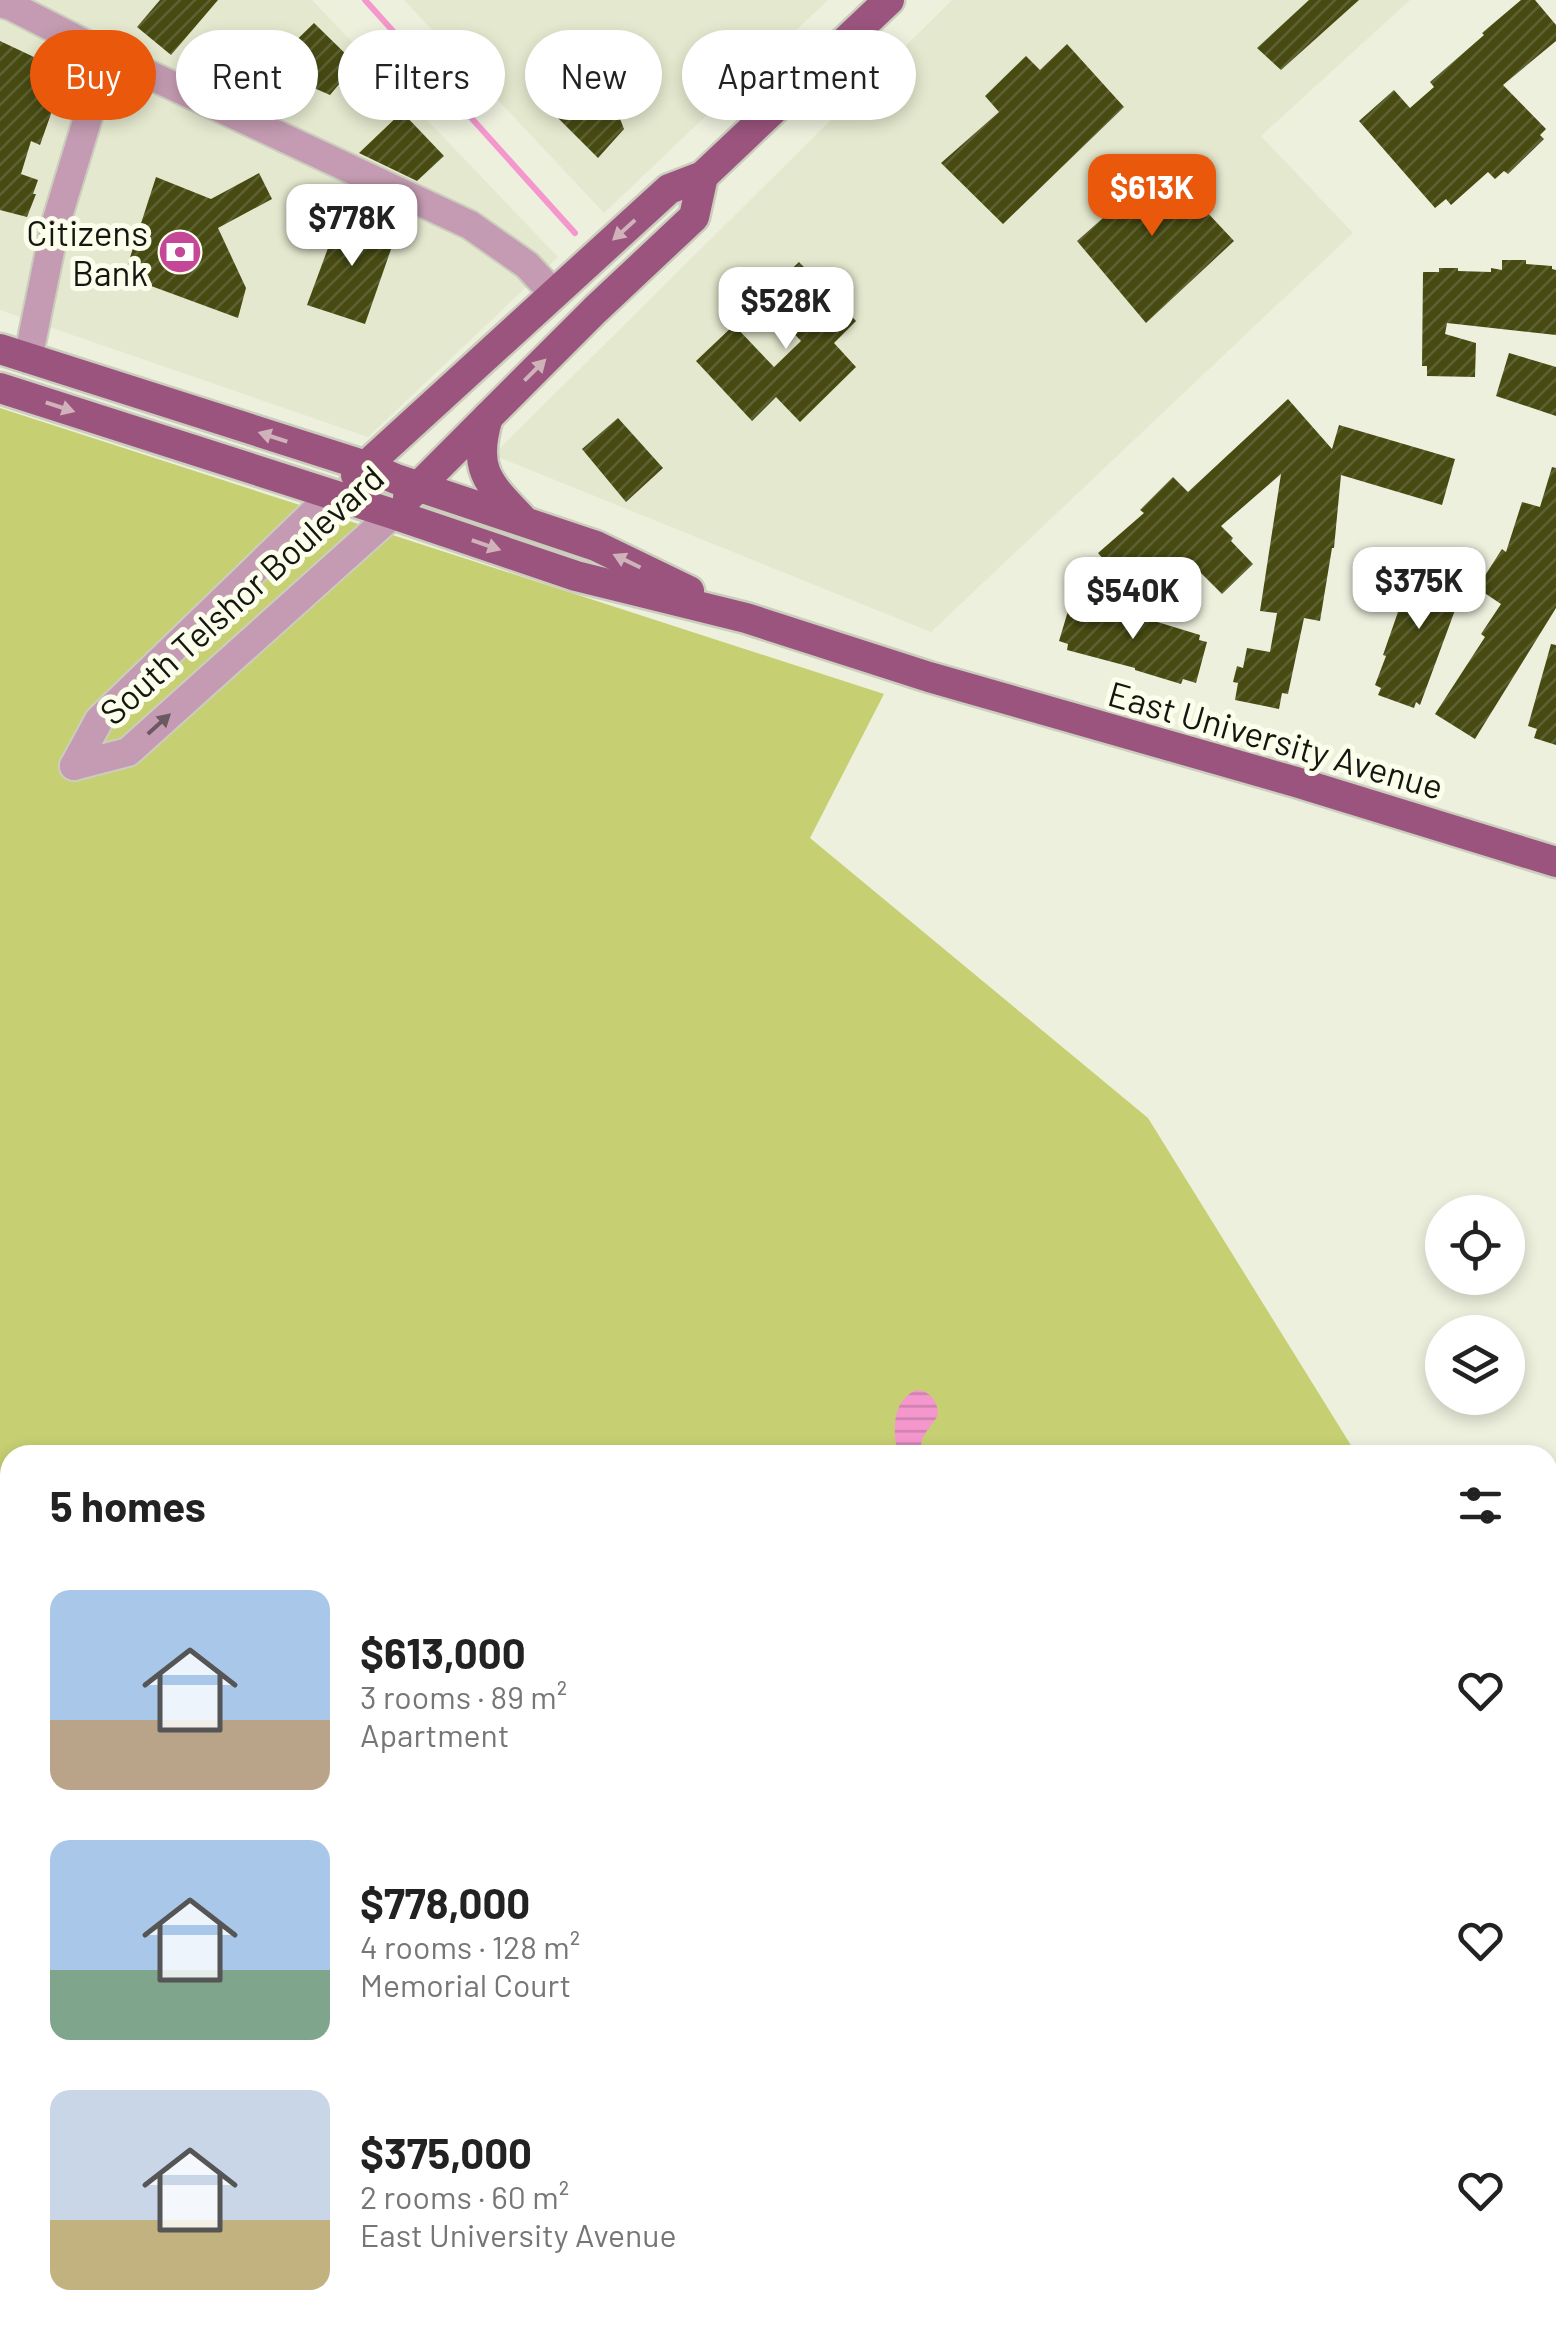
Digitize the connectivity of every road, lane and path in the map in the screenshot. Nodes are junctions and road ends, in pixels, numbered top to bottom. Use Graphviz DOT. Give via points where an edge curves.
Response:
graph roads {
  1 [pos="889,0"];
  2 [pos="0,3"];
  3 [pos="57,30"];
  4 [pos="156,79"];
  5 [pos="87,120"];
  6 [pos="703,176"];
  7 [pos="553,293"];
  8 [pos="14,354"];
  9 [pos="0,388"];
  10 [pos="488,417"];
  11 [pos="366,466"];
  12 [pos="418,486"];
  13 [pos="332,495"];
  14 [pos="393,514"];
  15 [pos="526,522"];
  16 [pos="746,618"];
  17 [pos="1556,862"];
  1 -- 6 [label="main road, South Telshor Boulevard"];
  2 -- 3 [label="street"];
  4 -- 7 [label="street" via="470,226 527,265"];
  5 -- 8 [label="street"];
  6 -- 7 [label="main road, South Telshor Boulevard, one-way" via="669,189"];
  10 -- 6 [label="main road, South Telshor Boulevard, one-way" via="694,217"];
  7 -- 11 [label="main road, South Telshor Boulevard"];
  11 -- 8 [label="main road, East University Avenue, one-way"];
  9 -- 13 [label="main road, East University Avenue, one-way"];
  10 -- 12 [label="main road, South Telshor Boulevard"];
  10 -- 15 [label="main road" via="480,441 483,470"];
  11 -- 12 [label="main road, East University Avenue"];
  11 -- 13 [label="main road, South Telshor Boulevard"];
  12 -- 14 [label="main road, South Telshor Boulevard"];
  12 -- 15 [label="main road, East University Avenue"];
  13 -- 14 [label="main road, East University Avenue"];
  13 -- 14 [label="street, South Telshor Boulevard, one-way" via="99,720 74,766 128,752"];
  14 -- 16 [label="main road, East University Avenue, one-way" via="576,576"];
  16 -- 15 [label="main road, East University Avenue, one-way" via="596,546"];
  16 -- 17 [label="main road, East University Avenue"];
}
